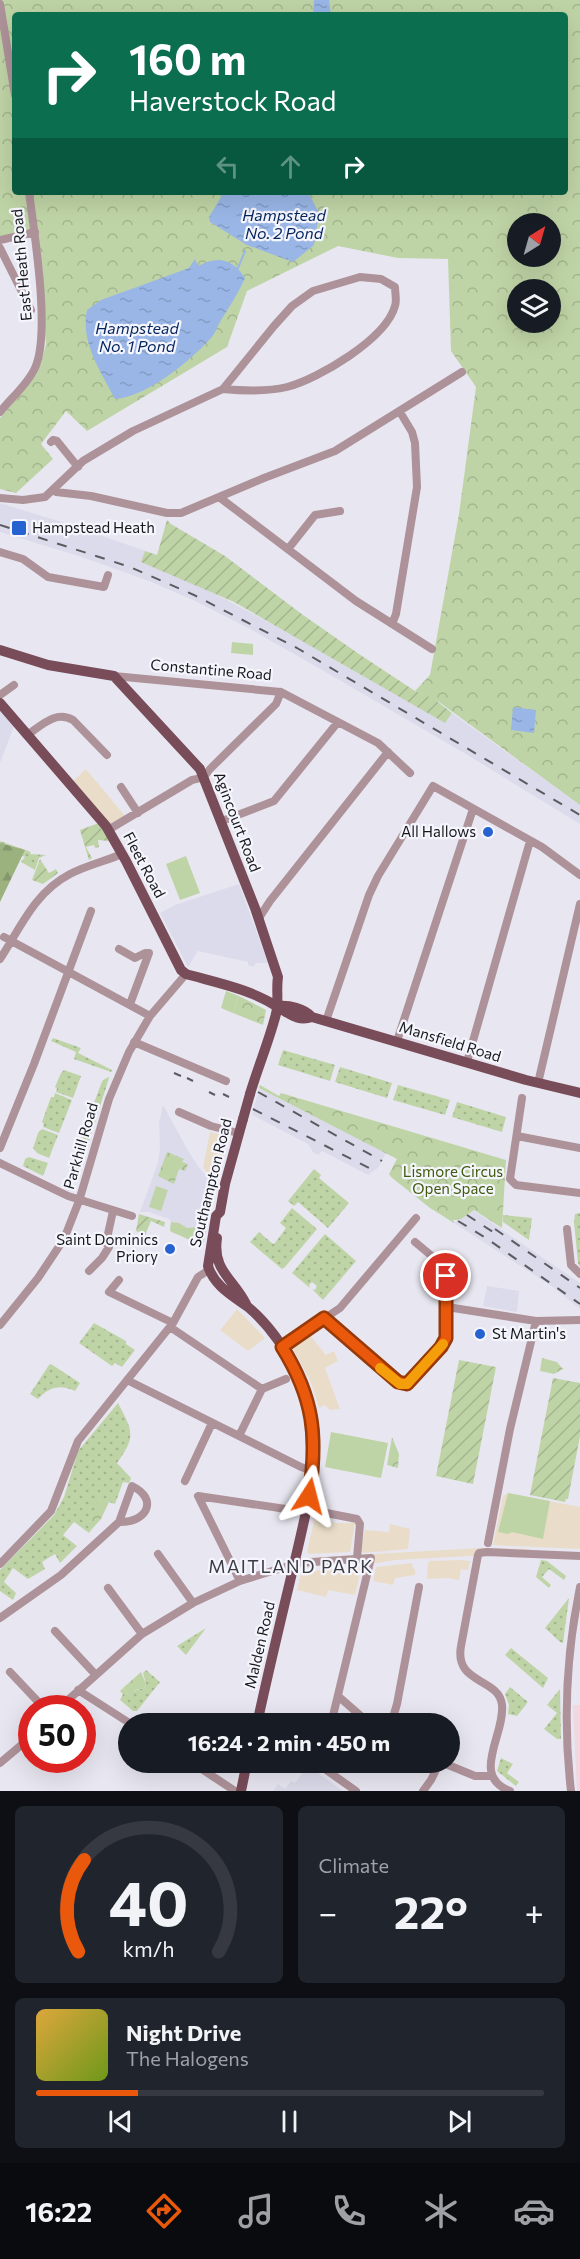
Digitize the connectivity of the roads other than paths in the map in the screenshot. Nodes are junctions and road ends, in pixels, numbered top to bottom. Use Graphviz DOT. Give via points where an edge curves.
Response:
graph roads {
  1 [pos="0,4"];
  2 [pos="12,77"];
  3 [pos="29,195"];
  4 [pos="35,232"];
  5 [pos="0,240"];
  6 [pos="0,248"];
  7 [pos="31,310"];
  8 [pos="462,372"];
  9 [pos="223,389"];
  10 [pos="0,412"];
  11 [pos="400,412"];
  12 [pos="51,442"];
  13 [pos="78,466"];
  14 [pos="54,490"];
  15 [pos="219,497"];
  16 [pos="0,498"];
  17 [pos="340,511"];
  18 [pos="288,549"];
  19 [pos="0,552"];
  20 [pos="108,575"];
  21 [pos="392,624"];
  22 [pos="432,649"];
  23 [pos="0,650"];
  24 [pos="126,682"];
  25 [pos="14,686"];
  26 [pos="281,692"];
  27 [pos="0,695"];
  28 [pos="0,703"];
  29 [pos="338,722"];
  30 [pos="27,735"];
  31 [pos="388,752"];
  32 [pos="107,755"];
  33 [pos="410,773"];
  34 [pos="204,777"];
  35 [pos="121,788"];
  36 [pos="473,809"];
  37 [pos="138,813"];
  38 [pos="222,821"];
  39 [pos="108,830"];
  40 [pos="530,841"];
  41 [pos="117,853"];
  42 [pos="580,875"];
  43 [pos="580,903"];
  44 [pos="91,911"];
  45 [pos="259,918"];
  46 [pos="8,939"];
  47 [pos="119,949"];
  48 [pos="0,959"];
  49 [pos="68,972"];
  50 [pos="94,972"];
  51 [pos="186,974"];
  52 [pos="89,982"];
  53 [pos="277,985"];
  54 [pos="266,1001"];
  55 [pos="130,1004"];
  56 [pos="277,1006"];
  57 [pos="150,1016"];
  58 [pos="293,1017"];
  59 [pos="312,1017"];
  60 [pos="326,1021"];
  61 [pos="272,1025"];
  62 [pos="397,1041"];
  63 [pos="135,1042"];
  64 [pos="467,1062"];
  65 [pos="226,1081"];
  66 [pos="538,1083"];
  67 [pos="580,1093"];
  68 [pos="522,1098"];
  69 [pos="179,1112"];
  70 [pos="238,1133"];
  71 [pos="517,1136"];
  72 [pos="0,1148"];
  73 [pos="580,1148"];
  74 [pos="0,1163"];
  75 [pos="580,1193"];
  76 [pos="79,1201"];
  77 [pos="113,1211"];
  78 [pos="132,1216"];
  79 [pos="220,1218"];
  80 [pos="416,1218"];
  81 [pos="567,1229"];
  82 [pos="415,1242"];
  83 [pos="214,1267"];
  84 [pos="89,1271"];
  85 [pos="580,1274"];
  86 [pos="119,1280"];
  87 [pos="447,1307"];
  88 [pos="324,1318"];
  89 [pos="580,1320"];
  90 [pos="536,1321"];
  91 [pos="0,1324"];
  92 [pos="171,1325"];
  93 [pos="282,1347"];
  94 [pos="291,1377"];
  95 [pos="127,1380"];
  96 [pos="262,1389"];
  97 [pos="212,1423"];
  98 [pos="239,1436"];
  99 [pos="313,1471"];
  100 [pos="185,1481"];
  101 [pos="306,1510"];
  102 [pos="119,1522"];
  103 [pos="486,1548"];
  104 [pos="158,1554"];
  105 [pos="580,1556"];
  106 [pos="357,1558"];
  107 [pos="0,1564"];
  108 [pos="294,1564"];
  109 [pos="240,1581"];
  110 [pos="419,1587"];
  111 [pos="580,1587"];
  112 [pos="108,1588"];
  113 [pos="193,1603"];
  114 [pos="0,1618"];
  115 [pos="55,1631"];
  116 [pos="142,1634"];
  117 [pos="10,1672"];
  118 [pos="95,1674"];
  119 [pos="78,1690"];
  120 [pos="32,1695"];
  121 [pos="73,1695"];
  122 [pos="338,1696"];
  123 [pos="260,1713"];
  124 [pos="334,1713"];
  125 [pos="357,1713"];
  126 [pos="394,1713"];
  127 [pos="118,1716"];
  128 [pos="18,1748"];
  129 [pos="0,1763"];
  130 [pos="460,1770"];
  131 [pos="208,1773"];
  132 [pos="244,1773"];
  133 [pos="331,1773"];
  134 [pos="435,1773"];
  135 [pos="491,1776"];
  136 [pos="235,1791"];
  137 [pos="240,1791"];
  138 [pos="356,1791"];
  139 [pos="423,1791"];
  140 [pos="510,1791"];
  141 [pos="571,1791"];
  1 -- 2 [label="street"];
  3 -- 4 [label="street, East Heath Road"];
  4 -- 5 [label="street"];
  4 -- 10 [label="street, East Heath Road" via="41,348 34,371"];
  6 -- 7 [label="street"];
  8 -- 11 [label="street"];
  9 -- 9 [label="street" via="292,306 313,291 360,277 381,279 395,287 396,305 386,322 338,363 286,387"];
  9 -- 13 [label="street" via="133,431"];
  11 -- 15 [label="street" via="334,451"];
  11 -- 21 [label="street" via="415,442 417,487"];
  12 -- 13 [label="street" via="57,441"];
  13 -- 14 [label="street"];
  14 -- 15 [label="street" via="171,514"];
  14 -- 16 [label="street" via="38,499"];
  15 -- 18 [label="street"];
  17 -- 18 [label="street" via="315,515"];
  18 -- 21 [label="street"];
  19 -- 20 [label="street" via="23,560 48,577 104,587"];
  21 -- 22 [label="street"];
  23 -- 24 [label="main road, Agincourt Road"];
  24 -- 26 [label="street, Constantine Road"];
  24 -- 34 [label="main road, Agincourt Road"];
  25 -- 27 [label="street"];
  26 -- 29 [label="street, Constantine Road"];
  26 -- 34 [label="street" via="276,704"];
  28 -- 30 [label="main road, Fleet Road"];
  29 -- 31 [label="street, Constantine Road"];
  29 -- 38 [label="street" via="274,801"];
  30 -- 32 [label="street" via="54,717 66,716"];
  30 -- 39 [label="main road, Fleet Road"];
  31 -- 33 [label="street, Constantine Road"];
  31 -- 45 [label="street"];
  34 -- 37 [label="street" via="192,780"];
  34 -- 38 [label="main road, Agincourt Road"];
  35 -- 37 [label="street"];
  36 -- 40 [label="street"];
  36 -- 60 [label="street" via="433,786 369,895"];
  36 -- 62 [label="street"];
  37 -- 39 [label="street"];
  38 -- 45 [label="main road, Agincourt Road"];
  39 -- 41 [label="main road, Fleet Road"];
  40 -- 42 [label="street"];
  40 -- 64 [label="street"];
  41 -- 46 [label="street" via="70,874 46,890"];
  41 -- 51 [label="main road, Fleet Road"];
  43 -- 66 [label="street"];
  44 -- 49 [label="street"];
  45 -- 53 [label="main road, Agincourt Road" via="277,969"];
  46 -- 48 [label="street"];
  46 -- 49 [label="street"];
  47 -- 55 [label="street" via="135,958 149,953"];
  49 -- 52 [label="street"];
  49 -- 72 [label="street"];
  50 -- 52 [label="street"];
  51 -- 54 [label="main road"];
  51 -- 57 [label="street, Parkhill Road"];
  52 -- 55 [label="street"];
  53 -- 54 [label="main road"];
  53 -- 56 [label="main road, Agincourt Road"];
  54 -- 56 [label="main road"];
  55 -- 57 [label="street"];
  56 -- 58 [label="main road"];
  56 -- 59 [label="main road, Mansfield Road" via="286,1005"];
  56 -- 61 [label="main road, Southampton Road"];
  57 -- 63 [label="street, Parkhill Road"];
  58 -- 59 [label="main road, Mansfield Road"];
  58 -- 61 [label="main road, Mansfield Road"];
  59 -- 60 [label="main road, Mansfield Road"];
  60 -- 62 [label="main road, Mansfield Road"];
  61 -- 70 [label="main road, Southampton Road, bridge"];
  62 -- 64 [label="main road, Mansfield Road"];
  63 -- 65 [label="street"];
  63 -- 76 [label="street, Parkhill Road" via="109,1099"];
  64 -- 66 [label="main road, Mansfield Road"];
  66 -- 67 [label="main road, Mansfield Road"];
  68 -- 71 [label="street"];
  69 -- 70 [label="street"];
  70 -- 79 [label="main road, Southampton Road"];
  71 -- 73 [label="street"];
  71 -- 75 [label="street" via="512,1183"];
  74 -- 76 [label="street"];
  76 -- 77 [label="street"];
  76 -- 91 [label="street, Parkhill Road" via="57,1250"];
  77 -- 78 [label="street"];
  77 -- 84 [label="street" via="106,1243 109,1246"];
  79 -- 83 [label="main road, Southampton Road"];
  79 -- 83 [label="main road, Southampton Road" via="216,1216 210,1245"];
  80 -- 88 [label="street" via="343,1305"];
  81 -- 85 [label="street" via="571,1265"];
  82 -- 87 [label="street" via="444,1267"];
  83 -- 92 [label="street, Southampton Road" via="198,1276"];
  83 -- 93 [label="main road, Malden Road" via="229,1295 248,1307"];
  86 -- 92 [label="street" via="109,1292"];
  87 -- 88 [label="street" via="446,1336 441,1347 405,1385 382,1370"];
  87 -- 90 [label="street"];
  88 -- 93 [label="street"];
  89 -- 90 [label="street"];
  90 -- 103 [label="street"];
  92 -- 95 [label="street, Southampton Road"];
  92 -- 96 [label="street"];
  93 -- 94 [label="main road, Malden Road"];
  94 -- 96 [label="street"];
  94 -- 99 [label="main road, Malden Road" via="310,1405"];
  95 -- 97 [label="street"];
  95 -- 107 [label="street, Southampton Road" via="76,1444 51,1511"];
  96 -- 98 [label="street"];
  97 -- 98 [label="street"];
  97 -- 100 [label="street"];
  98 -- 99 [label="street"];
  99 -- 101 [label="main road, Malden Road"];
  101 -- 106 [label="street" via="357,1519"];
  101 -- 108 [label="main road, Malden Road"];
  101 -- 109 [label="street" via="197,1497"];
  102 -- 114 [label="street" via="61,1575"];
  103 -- 105 [label="street"];
  103 -- 135 [label="street" via="459,1653 463,1667 499,1695 502,1703"];
  104 -- 113 [label="street"];
  106 -- 108 [label="street"];
  106 -- 122 [label="street" via="371,1558"];
  108 -- 109 [label="street"];
  108 -- 123 [label="main road, Malden Road"];
  109 -- 113 [label="street"];
  110 -- 126 [label="street"];
  111 -- 141 [label="street" via="566,1688"];
  112 -- 116 [label="street"];
  113 -- 116 [label="street"];
  115 -- 118 [label="street"];
  116 -- 118 [label="street"];
  117 -- 120 [label="street"];
  118 -- 119 [label="street"];
  119 -- 121 [label="street"];
  119 -- 127 [label="street"];
  122 -- 124 [label="street"];
  122 -- 125 [label="street"];
  128 -- 129 [label="street"];
  130 -- 135 [label="street" via="475,1776"];
  131 -- 136 [label="street"];
  132 -- 137 [label="main road"];
  133 -- 138 [label="street"];
  134 -- 139 [label="street"];
  135 -- 140 [label="street"];
}
